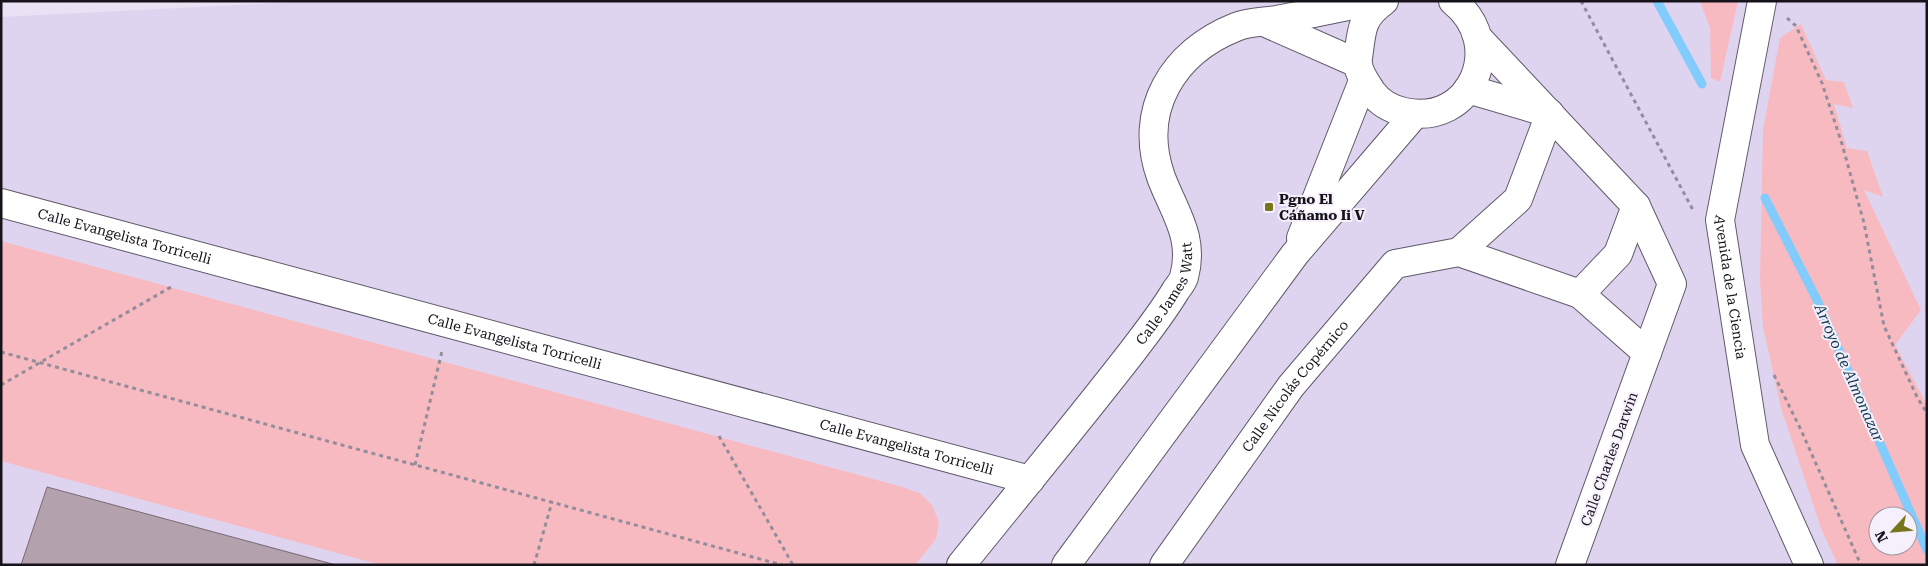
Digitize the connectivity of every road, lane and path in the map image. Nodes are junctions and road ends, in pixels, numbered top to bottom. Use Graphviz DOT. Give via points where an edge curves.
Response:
graph roads {
  1 [pos="1374,1"];
  2 [pos="1384,1"];
  3 [pos="1581,1"];
  4 [pos="1461,4"];
  5 [pos="1772,8"];
  6 [pos="1264,22"];
  7 [pos="1479,39"];
  8 [pos="1360,72"];
  9 [pos="1468,89"];
  10 [pos="1415,114"];
  11 [pos="1550,114"];
  12 [pos="1,203"];
  13 [pos="1636,206"];
  14 [pos="1697,218"];
  15 [pos="1459,252"];
  16 [pos="1295,254"];
  17 [pos="170,287"];
  18 [pos="1580,294"];
  19 [pos="448,323"];
  20 [pos="1,352"];
  21 [pos="1647,353"];
  22 [pos="40,363"];
  23 [pos="1772,371"];
  24 [pos="1,385"];
  25 [pos="1927,411"];
  26 [pos="719,436"];
  27 [pos="415,464"];
  28 [pos="1030,480"];
  29 [pos="552,502"];
  30 [pos="534,565"];
  31 [pos="782,565"];
  32 [pos="793,565"];
  33 [pos="961,565"];
  34 [pos="1066,565"];
  35 [pos="1164,565"];
  36 [pos="1570,565"];
  37 [pos="1809,565"];
  38 [pos="1861,565"];
  1 -- 6 [label="street, Calle James Watt"];
  2 -- 8 [label="street" via="1374,8 1363,24"];
  3 -- 14 [label="path"];
  4 -- 7 [label="street"];
  5 -- 25 [label="path" via="1796,26 1822,83 1864,222 1884,326 1918,399"];
  5 -- 37 [label="street, Avenida de la Ciencia" via="1720,220 1755,445"];
  6 -- 8 [label="street"];
  6 -- 28 [label="street, Calle James Watt" via="1238,26 1212,38 1191,53 1171,77 1160,98 1154,122 1154,151 1161,177 1183,224 1187,251 1184,278 1167,306"];
  7 -- 9 [label="street" via="1480,56"];
  7 -- 11 [label="street, Calle Charles Darwin"];
  8 -- 10 [label="street" via="1376,98 1394,110"];
  8 -- 16 [label="street"];
  9 -- 10 [label="street" via="1454,103 1435,112"];
  9 -- 11 [label="street"];
  10 -- 16 [label="street"];
  11 -- 13 [label="street, Calle Charles Darwin"];
  11 -- 15 [label="street" via="1518,199"];
  12 -- 19 [label="street, Calle Evangelista Torricelli"];
  13 -- 18 [label="street" via="1618,254"];
  13 -- 21 [label="street, Calle Charles Darwin" via="1672,284"];
  15 -- 18 [label="street"];
  15 -- 35 [label="street, Calle Nicolás Copérnico" via="1395,264 1290,386"];
  16 -- 34 [label="street"];
  17 -- 22 [label="path"];
  18 -- 21 [label="street"];
  19 -- 27 [label="path"];
  19 -- 28 [label="street, Calle Evangelista Torricelli"];
  20 -- 22 [label="path"];
  21 -- 36 [label="street, Calle Charles Darwin"];
  22 -- 24 [label="path"];
  22 -- 27 [label="path"];
  23 -- 38 [label="path"];
  26 -- 32 [label="path"];
  27 -- 29 [label="path"];
  28 -- 33 [label="street, Calle James Watt"];
  29 -- 30 [label="path"];
  29 -- 31 [label="path"];
}
